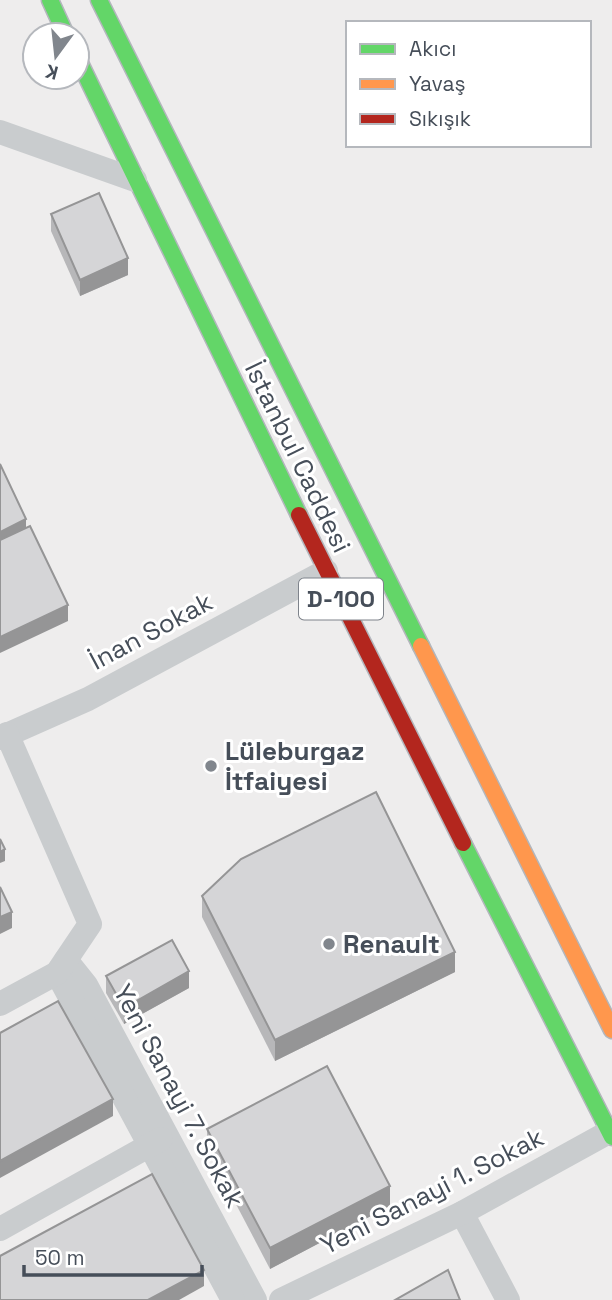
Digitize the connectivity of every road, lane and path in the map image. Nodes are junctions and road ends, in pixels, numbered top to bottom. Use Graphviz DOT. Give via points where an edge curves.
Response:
graph roads {
  1 [pos="50,0"];
  2 [pos="99,0"];
  3 [pos="60,21"];
  4 [pos="91,87"];
  5 [pos="0,132"];
  6 [pos="135,180"];
  7 [pos="326,571"];
  8 [pos="3,736"];
  9 [pos="62,966"];
  10 [pos="0,1004"];
  11 [pos="612,1030"];
  12 [pos="611,1135"];
  13 [pos="158,1141"];
  14 [pos="462,1213"];
  15 [pos="0,1229"];
  16 [pos="233,1300"];
  17 [pos="255,1300"];
  18 [pos="281,1300"];
  19 [pos="508,1300"];
  1 -- 3 [label="highway"];
  2 -- 11 [label="highway, İstanbul Caddesi / D-100"];
  4 -- 6 [label="highway, İstanbul Caddesi / D-100"];
  5 -- 6 [label="street"];
  6 -- 7 [label="highway, İstanbul Caddesi / D-100"];
  7 -- 8 [label="street, İnan Sokak" via="88,699"];
  7 -- 12 [label="highway, İstanbul Caddesi / D-100"];
  8 -- 9 [label="street" via="90,924"];
  9 -- 10 [label="street"];
  9 -- 13 [label="street, Yeni Sanayi 7. Sokak"];
  12 -- 14 [label="street, Yeni Sanayi 1. Sokak"];
  13 -- 15 [label="street"];
  13 -- 16 [label="street, Yeni Sanayi 7. Sokak"];
  13 -- 17 [label="street, Yeni Sanayi 7. Sokak"];
  14 -- 18 [label="street, Yeni Sanayi 1. Sokak"];
  14 -- 19 [label="street"];
}
